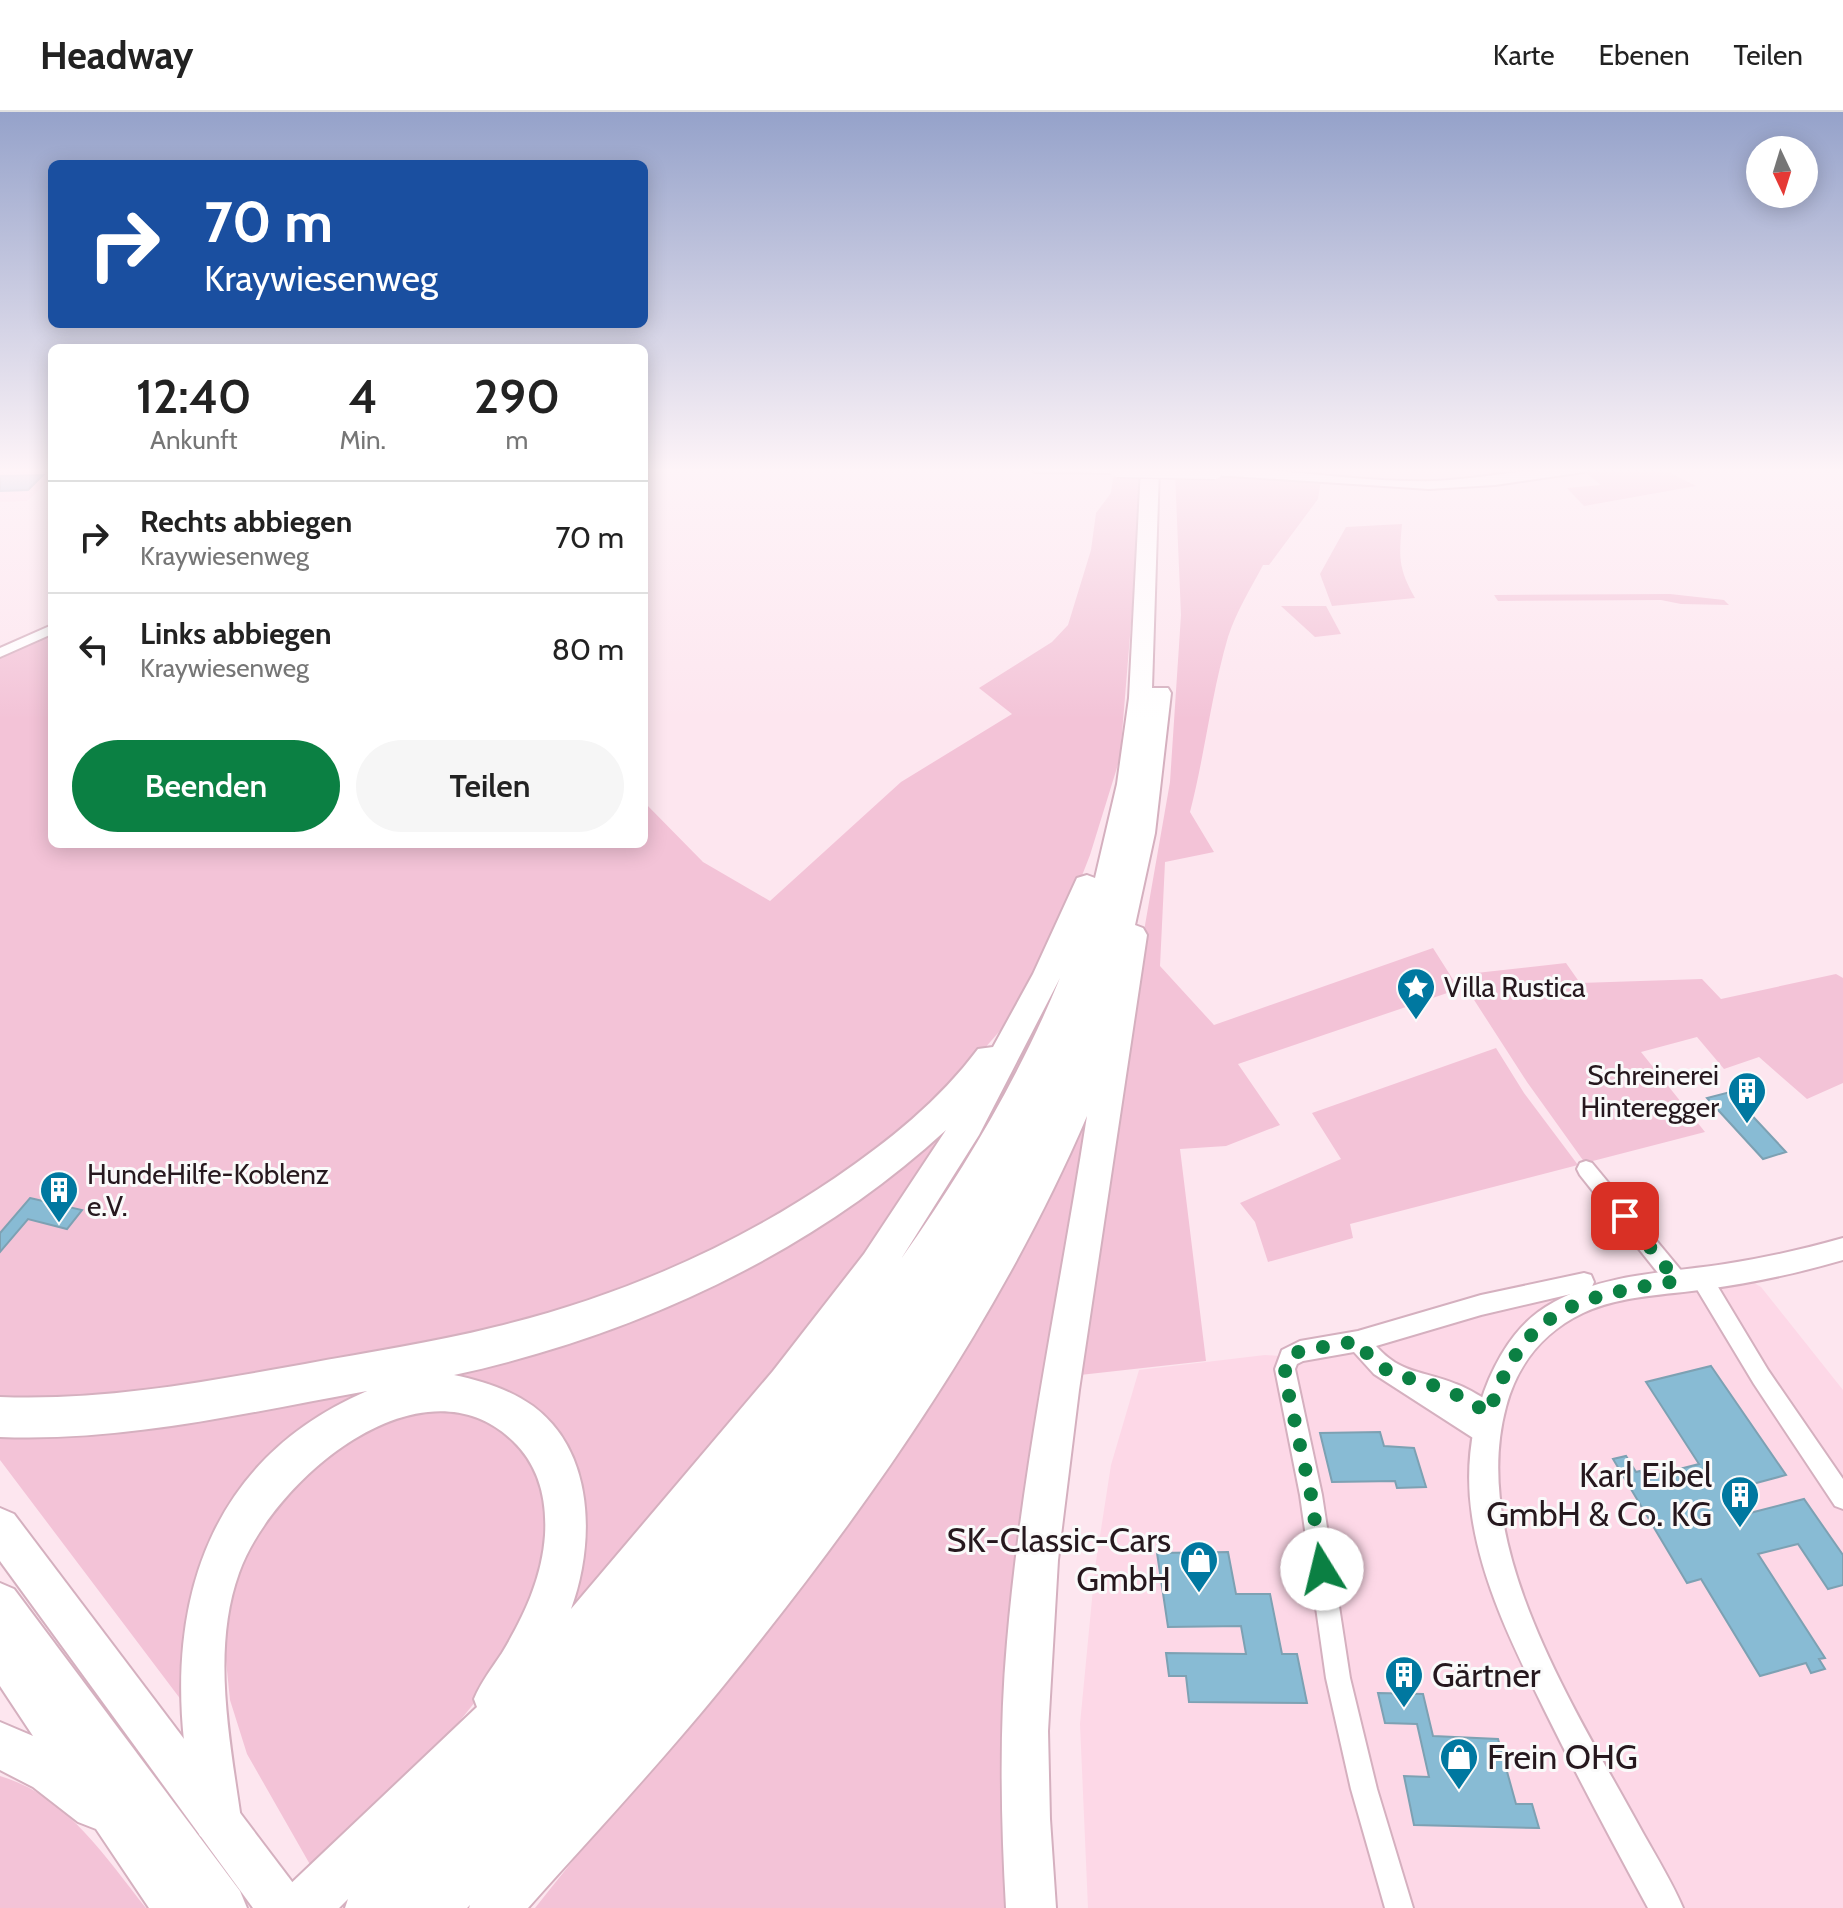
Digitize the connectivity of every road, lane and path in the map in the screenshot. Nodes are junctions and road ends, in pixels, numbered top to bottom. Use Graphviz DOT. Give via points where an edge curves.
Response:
graph roads {
  1 [pos="1146,552"];
  2 [pos="1165,552"];
  3 [pos="48,631"];
  4 [pos="0,653"];
  5 [pos="1129,842"];
  6 [pos="1047,974"];
  7 [pos="1119,1002"];
  8 [pos="1586,1169"];
  9 [pos="1843,1249"];
  10 [pos="1702,1279"];
  11 [pos="1677,1281"];
  12 [pos="1584,1282"];
  13 [pos="1358,1341"];
  14 [pos="0,1417"];
  15 [pos="1487,1424"];
  16 [pos="1843,1498"];
  17 [pos="0,1528"];
  18 [pos="0,1603"];
  19 [pos="0,1647"];
  20 [pos="0,1746"];
  21 [pos="415,1800"];
  22 [pos="217,1819"];
  23 [pos="124,1829"];
  24 [pos="336,1897"];
  25 [pos="179,1908"];
  26 [pos="223,1908"];
  27 [pos="282,1908"];
  28 [pos="432,1908"];
  29 [pos="494,1908"];
  30 [pos="1031,1908"];
  31 [pos="1399,1908"];
  32 [pos="1666,1908"];
  1 -- 5 [label="highway"];
  2 -- 5 [label="highway" via="1157,742"];
  3 -- 4 [label="street"];
  5 -- 6 [label="highway" via="1091,875"];
  5 -- 7 [label="highway" via="1144,885"];
  5 -- 24 [label="highway" via="1023,1087 957,1207 845,1373 709,1546 537,1739"];
  5 -- 28 [label="highway" via="1122,917 1077,1037 992,1207 937,1297 741,1566 567,1768"];
  6 -- 14 [label="highway" via="983,1067 882,1163 772,1237 632,1303 496,1346 270,1389 92,1417"];
  6 -- 21 [label="highway" via="926,1193 814,1349 565,1650"];
  7 -- 29 [label="highway" via="1053,1157 1013,1232 902,1410 702,1676"];
  7 -- 30 [label="highway" via="1033,1567 1022,1761"];
  8 -- 11 [label="street"];
  9 -- 10 [label="street"];
  10 -- 11 [label="street"];
  10 -- 16 [label="street"];
  11 -- 15 [label="street" via="1594,1297 1543,1323 1510,1363"];
  12 -- 13 [label="street"];
  13 -- 15 [label="street" via="1373,1360 1400,1378"];
  13 -- 31 [label="street" via="1300,1351 1289,1357 1285,1369 1311,1495 1338,1678"];
  15 -- 32 [label="street" via="1484,1509 1506,1592 1560,1708"];
  17 -- 22 [label="highway"];
  18 -- 26 [label="highway"];
  19 -- 23 [label="highway"];
  20 -- 23 [label="highway" via="60,1776"];
  21 -- 22 [label="highway" via="526,1659 547,1619 565,1546 566,1509 546,1448 504,1409 447,1393 389,1401 334,1427 284,1469 245,1519 213,1587 204,1647 205,1731"];
  21 -- 24 [label="highway"];
  22 -- 27 [label="highway"];
  23 -- 25 [label="highway"];
}
